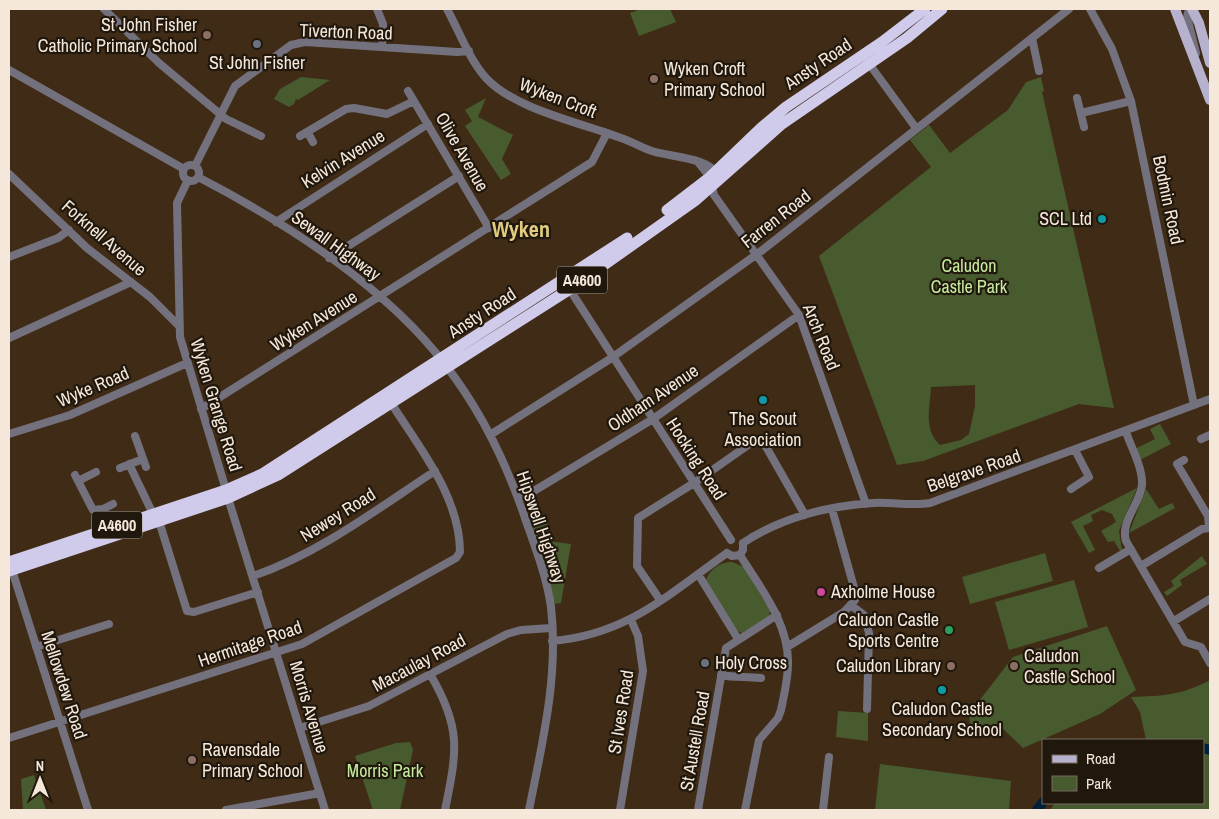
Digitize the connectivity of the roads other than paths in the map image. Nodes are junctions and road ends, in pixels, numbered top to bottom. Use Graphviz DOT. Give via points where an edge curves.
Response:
graph roads {
  1 [pos="104,9"];
  2 [pos="377,9"];
  3 [pos="447,9"];
  4 [pos="925,9"];
  5 [pos="942,9"];
  6 [pos="1069,9"];
  7 [pos="1090,9"];
  8 [pos="1175,9"];
  9 [pos="1191,9"];
  10 [pos="1032,38"];
  11 [pos="382,47"];
  12 [pos="469,51"];
  13 [pos="866,60"];
  14 [pos="1210,63"];
  15 [pos="1196,65"];
  16 [pos="9,70"];
  17 [pos="1039,71"];
  18 [pos="408,91"];
  19 [pos="1077,98"];
  20 [pos="1210,100"];
  21 [pos="414,101"];
  22 [pos="1131,101"];
  23 [pos="221,113"];
  24 [pos="1081,113"];
  25 [pos="428,124"];
  26 [pos="1084,127"];
  27 [pos="916,128"];
  28 [pos="606,133"];
  29 [pos="261,136"];
  30 [pos="313,142"];
  31 [pos="195,166"];
  32 [pos="184,169"];
  33 [pos="9,174"];
  34 [pos="459,176"];
  35 [pos="198,177"];
  36 [pos="188,180"];
  37 [pos="715,183"];
  38 [pos="276,222"];
  39 [pos="489,228"];
  40 [pos="69,230"];
  41 [pos="756,254"];
  42 [pos="9,257"];
  43 [pos="329,258"];
  44 [pos="131,282"];
  45 [pos="569,287"];
  46 [pos="380,297"];
  47 [pos="799,314"];
  48 [pos="179,326"];
  49 [pos="9,338"];
  50 [pos="614,357"];
  51 [pos="187,363"];
  52 [pos="444,363"];
  53 [pos="1210,398"];
  54 [pos="391,403"];
  55 [pos="1194,405"];
  56 [pos="201,409"];
  57 [pos="653,419"];
  58 [pos="1126,432"];
  59 [pos="9,434"];
  60 [pos="490,435"];
  61 [pos="1210,435"];
  62 [pos="135,436"];
  63 [pos="1201,438"];
  64 [pos="1076,450"];
  65 [pos="143,459"];
  66 [pos="1184,460"];
  67 [pos="129,464"];
  68 [pos="146,467"];
  69 [pos="120,468"];
  70 [pos="435,471"];
  71 [pos="96,472"];
  72 [pos="694,483"];
  73 [pos="1071,489"];
  74 [pos="227,494"];
  75 [pos="519,500"];
  76 [pos="113,504"];
  77 [pos="866,504"];
  78 [pos="103,509"];
  79 [pos="832,509"];
  80 [pos="805,515"];
  81 [pos="156,517"];
  82 [pos="1210,527"];
  83 [pos="110,528"];
  84 [pos="731,540"];
  85 [pos="743,543"];
  86 [pos="1131,549"];
  87 [pos="727,553"];
  88 [pos="740,555"];
  89 [pos="1141,566"];
  90 [pos="10,567"];
  91 [pos="1099,568"];
  92 [pos="698,574"];
  93 [pos="253,576"];
  94 [pos="258,592"];
  95 [pos="1210,599"];
  96 [pos="660,600"];
  97 [pos="852,606"];
  98 [pos="777,616"];
  99 [pos="631,620"];
  100 [pos="1174,621"];
  101 [pos="109,624"];
  102 [pos="552,628"];
  103 [pos="738,639"];
  104 [pos="552,641"];
  105 [pos="36,647"];
  106 [pos="787,647"];
  107 [pos="276,653"];
  108 [pos="1210,663"];
  109 [pos="430,674"];
  110 [pos="721,676"];
  111 [pos="761,678"];
  112 [pos="867,710"];
  113 [pos="60,721"];
  114 [pos="300,728"];
  115 [pos="9,738"];
  116 [pos="829,758"];
  117 [pos="320,793"];
  118 [pos="88,810"];
  119 [pos="226,810"];
  120 [pos="325,810"];
  121 [pos="445,810"];
  122 [pos="529,810"];
  123 [pos="620,810"];
  124 [pos="698,810"];
  125 [pos="745,810"];
  126 [pos="823,810"];
  1 -- 23 [label="street" via="159,64"];
  2 -- 11 [label="street" via="383,24"];
  3 -- 12 [label="street, Wyken Croft"];
  4 -- 13 [label="highway, Ansty Road / A4600"];
  5 -- 13 [label="highway, Ansty Road / A4600" via="907,38"];
  6 -- 10 [label="street, Farren Road"];
  7 -- 22 [label="street, Bodmin Road" via="1112,49"];
  8 -- 15 [label="main road"];
  9 -- 14 [label="main road" via="1199,23"];
  9 -- 15 [label="street" via="1187,17"];
  10 -- 17 [label="street"];
  10 -- 27 [label="street, Farren Road"];
  11 -- 12 [label="street, Tiverton Road"];
  11 -- 23 [label="street, Tiverton Road" via="305,42 291,45 240,81"];
  12 -- 28 [label="street, Wyken Croft" via="485,77 502,92"];
  13 -- 27 [label="street"];
  13 -- 37 [label="highway, Ansty Road / A4600" via="780,112"];
  15 -- 20 [label="main road"];
  16 -- 32 [label="street"];
  18 -- 21 [label="street, Olive Avenue"];
  19 -- 24 [label="street"];
  21 -- 25 [label="street, Olive Avenue"];
  21 -- 30 [label="street" via="387,114 346,109 304,135"];
  22 -- 24 [label="street"];
  22 -- 55 [label="street, Bodmin Road"];
  23 -- 29 [label="street" via="226,119"];
  23 -- 31 [label="street, Tiverton Road"];
  24 -- 26 [label="street"];
  25 -- 34 [label="street, Olive Avenue"];
  25 -- 38 [label="street, Kelvin Avenue"];
  27 -- 41 [label="street, Farren Road"];
  28 -- 37 [label="street, Wyken Croft" via="652,151 711,166"];
  28 -- 39 [label="street, Wyken Avenue" via="592,162"];
  31 -- 32 [label="street"];
  31 -- 35 [label="street"];
  32 -- 36 [label="street"];
  33 -- 40 [label="street, Forknell Avenue"];
  34 -- 39 [label="street, Olive Avenue"];
  34 -- 43 [label="street"];
  35 -- 36 [label="street"];
  35 -- 38 [label="street, Sewall Highway"];
  36 -- 48 [label="street, Wyken Grange Road" via="177,203"];
  37 -- 41 [label="street, Arch Road"];
  37 -- 45 [label="highway, Ansty Road / A4600" via="667,210"];
  38 -- 43 [label="street, Sewall Highway"];
  39 -- 46 [label="street, Wyken Avenue"];
  40 -- 42 [label="street" via="58,238"];
  40 -- 44 [label="street, Forknell Avenue" via="97,257"];
  41 -- 47 [label="street, Arch Road"];
  41 -- 50 [label="street, Farren Road"];
  43 -- 46 [label="street, Sewall Highway"];
  44 -- 48 [label="street, Forknell Avenue"];
  44 -- 49 [label="street"];
  45 -- 50 [label="street, Hocking Road"];
  45 -- 52 [label="highway, Ansty Road / A4600"];
  46 -- 52 [label="street, Sewall Highway"];
  46 -- 56 [label="street, Wyken Avenue"];
  47 -- 57 [label="street, Oldham Avenue"];
  47 -- 77 [label="street, Arch Road"];
  48 -- 51 [label="street, Wyken Grange Road"];
  50 -- 57 [label="street, Hocking Road"];
  50 -- 60 [label="street, Farren Road"];
  51 -- 56 [label="street, Wyken Grange Road"];
  51 -- 59 [label="street, Wyke Road" via="70,414"];
  52 -- 54 [label="highway, Ansty Road / A4600"];
  52 -- 60 [label="street, Hipswell Highway"];
  52 -- 74 [label="highway, Ansty Road / A4600"];
  53 -- 55 [label="street, Belgrave Road"];
  54 -- 70 [label="street"];
  54 -- 74 [label="highway, Ansty Road / A4600" via="278,475"];
  55 -- 58 [label="street, Belgrave Road"];
  56 -- 74 [label="street, Wyken Grange Road"];
  57 -- 72 [label="street, Hocking Road"];
  57 -- 75 [label="street, Oldham Avenue"];
  58 -- 64 [label="street, Belgrave Road"];
  58 -- 86 [label="street" via="1142,481 1124,532"];
  60 -- 75 [label="street, Hipswell Highway"];
  61 -- 63 [label="street"];
  62 -- 65 [label="street"];
  64 -- 73 [label="street" via="1089,478"];
  64 -- 77 [label="street, Belgrave Road" via="930,503 911,506"];
  65 -- 67 [label="street"];
  65 -- 68 [label="street"];
  66 -- 82 [label="street" via="1177,464 1208,516"];
  67 -- 69 [label="street"];
  67 -- 81 [label="street"];
  70 -- 93 [label="street, Newey Road" via="316,549"];
  70 -- 107 [label="street, Hermitage Road" via="445,488 460,538 456,558 323,633"];
  71 -- 78 [label="street" via="76,478 93,510"];
  72 -- 80 [label="street" via="751,442 761,442"];
  72 -- 84 [label="street, Hocking Road"];
  72 -- 96 [label="street" via="638,518 637,566"];
  74 -- 81 [label="highway, Ansty Road / A4600"];
  74 -- 93 [label="street, Morris Avenue"];
  75 -- 102 [label="street, Hipswell Highway" via="542,566"];
  76 -- 78 [label="street"];
  77 -- 79 [label="street, Belgrave Road"];
  78 -- 83 [label="street"];
  79 -- 80 [label="street, Belgrave Road"];
  79 -- 97 [label="street" via="855,591"];
  80 -- 85 [label="street, Belgrave Road" via="777,524"];
  81 -- 83 [label="highway, Ansty Road / A4600"];
  81 -- 90 [label="highway, Ansty Road / A4600"];
  81 -- 94 [label="street" via="187,611 193,612"];
  82 -- 89 [label="street"];
  83 -- 90 [label="highway, Ansty Road / A4600"];
  84 -- 85 [label="street" via="738,539"];
  84 -- 87 [label="street" via="726,546"];
  85 -- 88 [label="street" via="744,550"];
  86 -- 89 [label="street"];
  86 -- 91 [label="street"];
  87 -- 88 [label="street"];
  87 -- 92 [label="street"];
  88 -- 98 [label="street"];
  89 -- 100 [label="street"];
  90 -- 105 [label="street, Mellowdew Road"];
  92 -- 96 [label="street"];
  92 -- 103 [label="street"];
  93 -- 94 [label="street, Morris Avenue"];
  94 -- 107 [label="street, Morris Avenue"];
  95 -- 100 [label="street"];
  96 -- 99 [label="street"];
  97 -- 106 [label="street"];
  97 -- 112 [label="street" via="864,615 869,633"];
  98 -- 103 [label="street, St Austell Road"];
  98 -- 106 [label="street"];
  99 -- 104 [label="street" via="569,641"];
  99 -- 123 [label="street, St Ives Road" via="638,636 643,671"];
  100 -- 108 [label="street" via="1185,642 1201,647"];
  101 -- 105 [label="street"];
  102 -- 104 [label="street, Hipswell Highway"];
  102 -- 109 [label="street, Macaulay Road" via="508,634"];
  103 -- 110 [label="street, St Austell Road" via="726,648"];
  104 -- 122 [label="street, Hipswell Highway" via="550,701"];
  105 -- 113 [label="street, Mellowdew Road"];
  106 -- 125 [label="street" via="788,673 781,710 759,740"];
  107 -- 113 [label="street, Hermitage Road"];
  107 -- 114 [label="street, Morris Avenue"];
  109 -- 114 [label="street, Macaulay Road" via="369,706"];
  109 -- 121 [label="street" via="448,706 455,738 454,766"];
  110 -- 111 [label="street"];
  110 -- 124 [label="street, St Austell Road"];
  113 -- 115 [label="street, Hermitage Road"];
  113 -- 118 [label="street, Mellowdew Road"];
  114 -- 117 [label="street, Morris Avenue"];
  116 -- 126 [label="street"];
  117 -- 119 [label="street"];
  117 -- 120 [label="street, Morris Avenue"];
}
